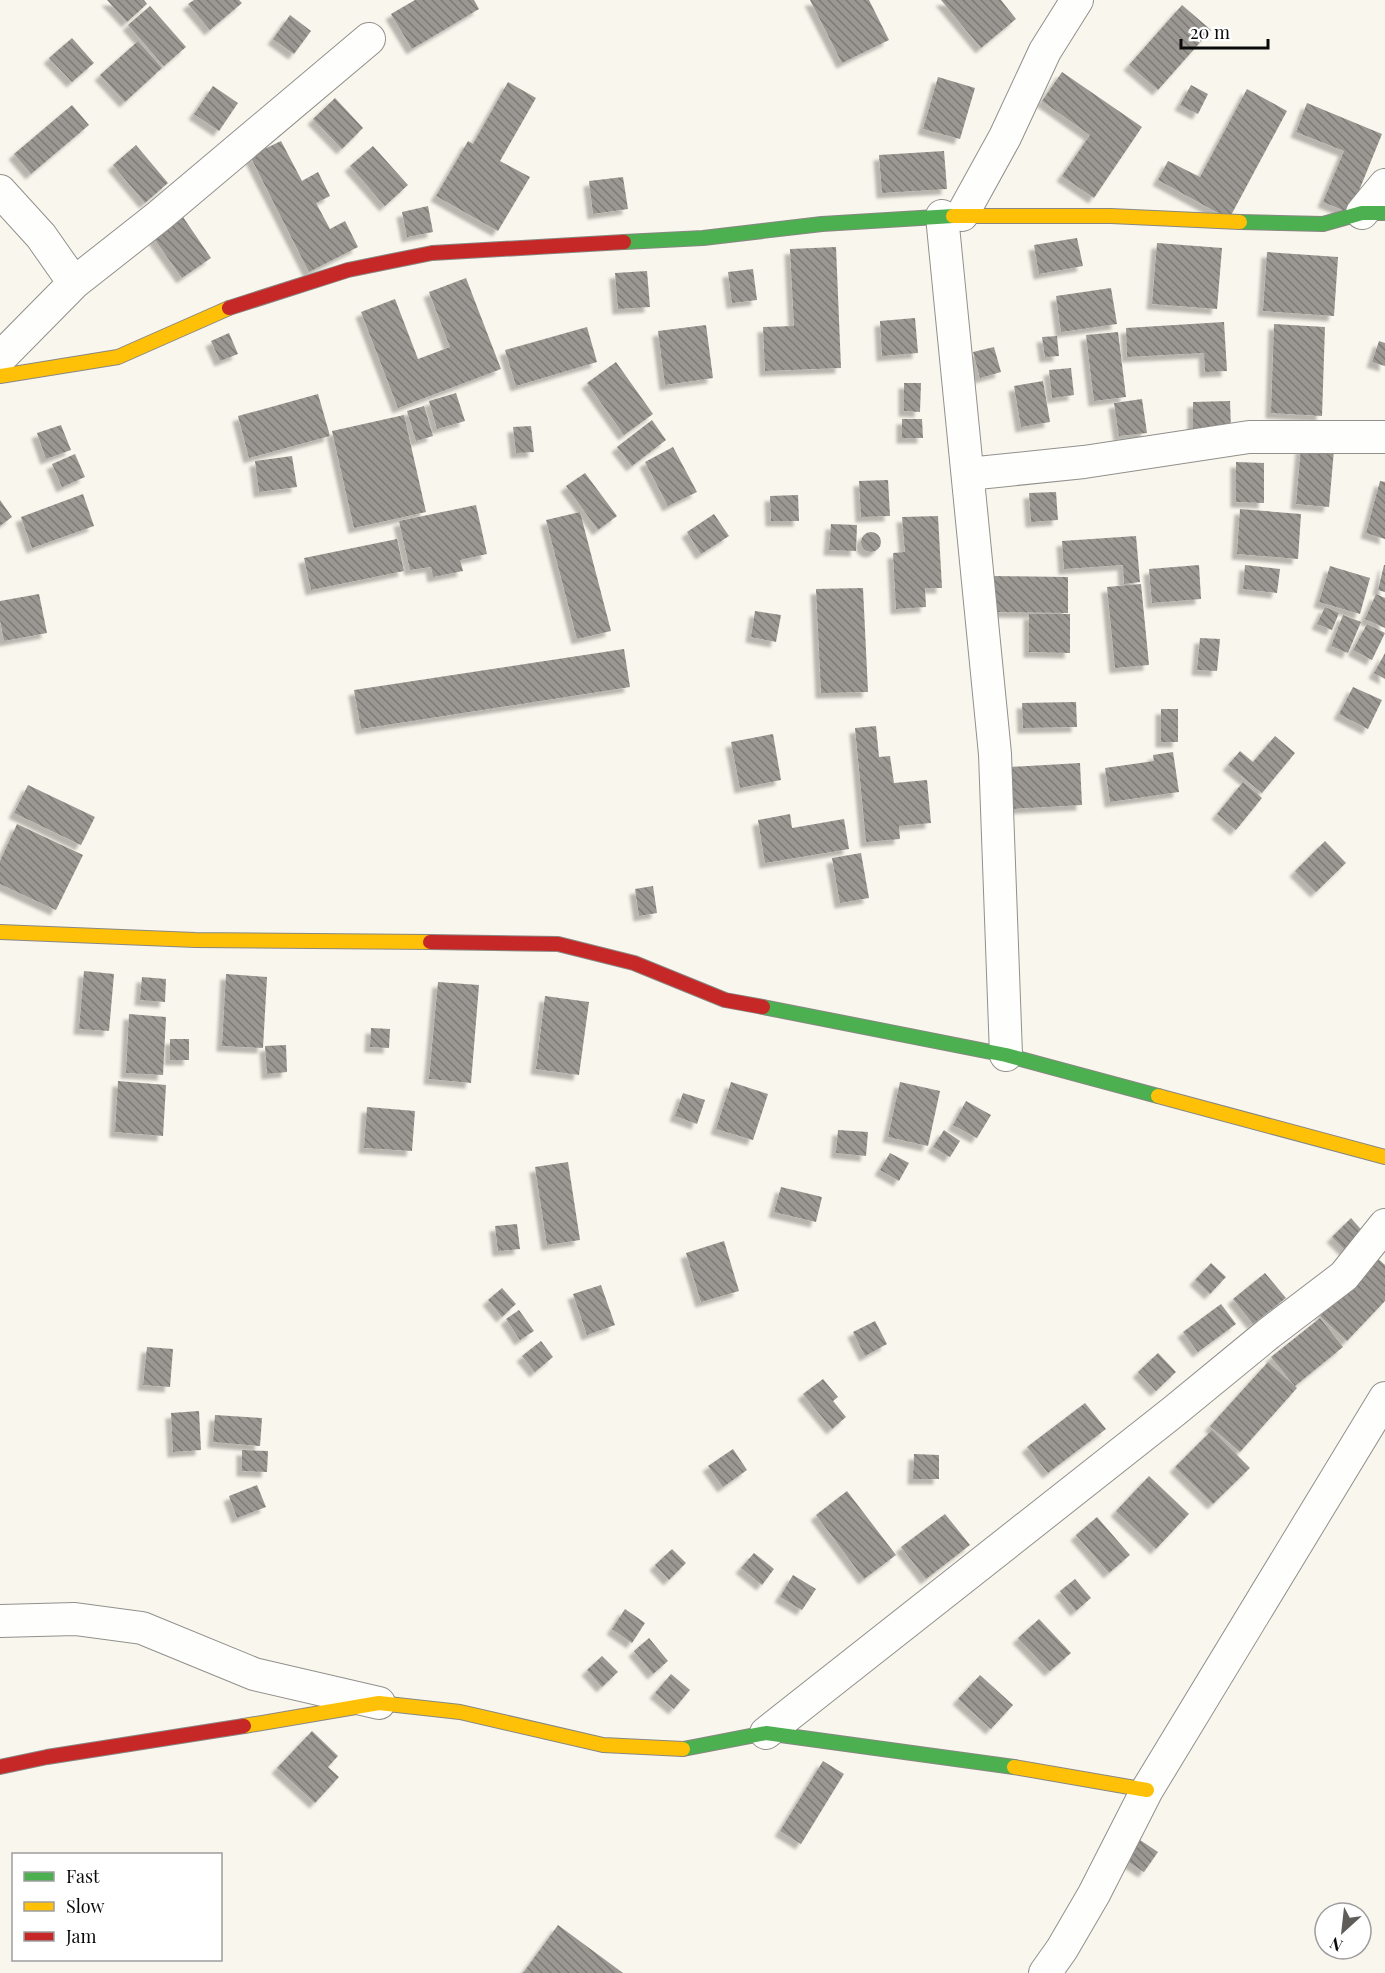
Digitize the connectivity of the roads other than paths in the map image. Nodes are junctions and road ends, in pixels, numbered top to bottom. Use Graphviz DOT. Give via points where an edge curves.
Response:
graph roads {
  1 [pos="1077,0"];
  2 [pos="369,39"];
  3 [pos="1385,185"];
  4 [pos="0,191"];
  5 [pos="1373,213"];
  6 [pos="952,216"];
  7 [pos="74,283"];
  8 [pos="0,358"];
  9 [pos="0,376"];
  10 [pos="1385,437"];
  11 [pos="968,474"];
  12 [pos="0,932"];
  13 [pos="1006,1055"];
  14 [pos="1385,1157"];
  15 [pos="1385,1225"];
  16 [pos="1385,1398"];
  17 [pos="0,1621"];
  18 [pos="379,1703"];
  19 [pos="766,1733"];
  20 [pos="0,1767"];
  21 [pos="1147,1790"];
  22 [pos="1045,1973"];
  1 -- 6 [label="street" via="1045,51 1005,137"];
  2 -- 7 [label="street"];
  3 -- 5 [label="street"];
  4 -- 7 [label="street" via="41,236"];
  5 -- 6 [label="street" via="1323,224 1111,216"];
  6 -- 9 [label="street" via="822,224 703,238 432,253 348,270 231,307 118,357"];
  6 -- 11 [label="street"];
  7 -- 8 [label="street"];
  10 -- 11 [label="street" via="1249,437 1084,462"];
  11 -- 13 [label="street" via="995,754"];
  12 -- 13 [label="street" via="195,940 558,944 634,963 724,1000"];
  13 -- 14 [label="street"];
  15 -- 19 [label="street" via="1344,1276"];
  16 -- 21 [label="street"];
  17 -- 18 [label="street" via="75,1619 142,1628 254,1674"];
  18 -- 19 [label="street" via="460,1712 603,1745 634,1748 679,1750"];
  18 -- 20 [label="street"];
  19 -- 21 [label="street" via="994,1763"];
  21 -- 22 [label="street" via="1094,1894"];
}
